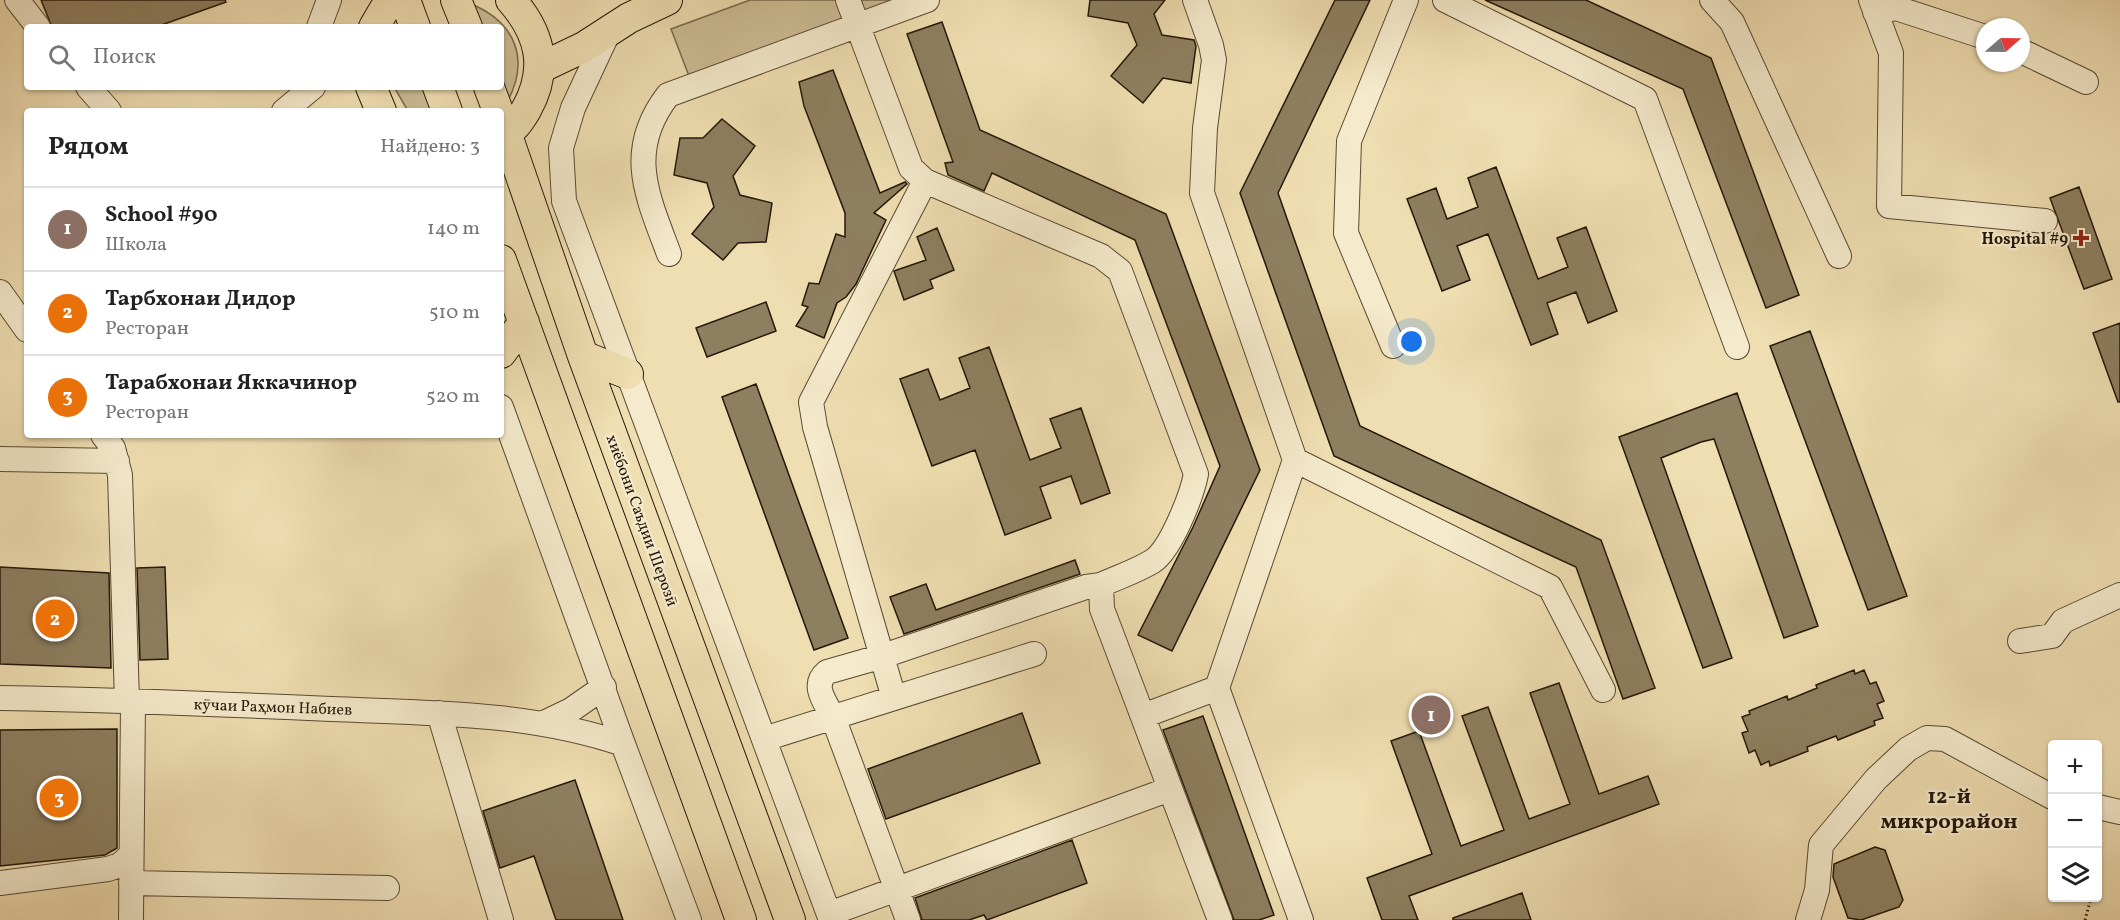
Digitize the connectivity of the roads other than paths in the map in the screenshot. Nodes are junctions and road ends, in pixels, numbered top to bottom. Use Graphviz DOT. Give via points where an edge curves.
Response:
graph roads {
  1 [pos="17,0"];
  2 [pos="329,0"];
  3 [pos="395,0"];
  4 [pos="405,0"];
  5 [pos="456,0"];
  6 [pos="511,0"];
  7 [pos="667,0"];
  8 [pos="848,0"];
  9 [pos="927,0"];
  10 [pos="1195,0"];
  11 [pos="1406,0"];
  12 [pos="1445,0"];
  13 [pos="1712,0"];
  14 [pos="1873,6"];
  15 [pos="857,23"];
  16 [pos="36,24"];
  17 [pos="320,24"];
  18 [pos="375,24"];
  19 [pos="414,24"];
  20 [pos="465,24"];
  21 [pos="608,33"];
  22 [pos="1976,35"];
  23 [pos="2030,55"];
  24 [pos="540,68"];
  25 [pos="2086,82"];
  26 [pos="91,90"];
  27 [pos="292,90"];
  28 [pos="309,90"];
  29 [pos="371,90"];
  30 [pos="439,90"];
  31 [pos="490,90"];
  32 [pos="106,108"];
  33 [pos="283,108"];
  34 [pos="286,108"];
  35 [pos="380,108"];
  36 [pos="446,108"];
  37 [pos="496,108"];
  38 [pos="504,124"];
  39 [pos="504,131"];
  40 [pos="925,181"];
  41 [pos="2045,222"];
  42 [pos="669,254"];
  43 [pos="1839,256"];
  44 [pos="504,268"];
  45 [pos="0,292"];
  46 [pos="524,322"];
  47 [pos="24,326"];
  48 [pos="1393,346"];
  49 [pos="1737,348"];
  50 [pos="504,349"];
  51 [pos="583,356"];
  52 [pos="628,374"];
  53 [pos="504,415"];
  54 [pos="105,438"];
  55 [pos="0,459"];
  56 [pos="1296,460"];
  57 [pos="117,461"];
  58 [pos="1101,585"];
  59 [pos="2120,595"];
  60 [pos="2020,641"];
  61 [pos="1034,654"];
  62 [pos="883,657"];
  63 [pos="604,687"];
  64 [pos="1217,688"];
  65 [pos="1603,690"];
  66 [pos="0,698"];
  67 [pos="894,698"];
  68 [pos="130,701"];
  69 [pos="439,713"];
  70 [pos="1143,716"];
  71 [pos="833,717"];
  72 [pos="546,722"];
  73 [pos="764,739"];
  74 [pos="622,744"];
  75 [pos="1170,789"];
  76 [pos="2048,795"];
  77 [pos="2102,808"];
  78 [pos="2120,812"];
  79 [pos="131,855"];
  80 [pos="0,883"];
  81 [pos="131,883"];
  82 [pos="387,888"];
  83 [pos="896,890"];
  84 [pos="830,917"];
  85 [pos="131,920"];
  86 [pos="501,920"];
  87 [pos="689,920"];
  88 [pos="741,920"];
  89 [pos="790,920"];
  90 [pos="908,920"];
  91 [pos="1220,920"];
  92 [pos="1301,920"];
  93 [pos="1808,920"];
  1 -- 16 [label="street"];
  2 -- 17 [label="street"];
  3 -- 18 [label="main road"];
  4 -- 19 [label="main road"];
  5 -- 20 [label="main road"];
  6 -- 24 [label="main road" via="526,17 537,42"];
  7 -- 21 [label="main road"];
  8 -- 15 [label="street"];
  9 -- 15 [label="street"];
  10 -- 56 [label="street" via="1214,60 1202,193"];
  11 -- 48 [label="street" via="1349,141 1346,233"];
  12 -- 49 [label="street" via="1645,99"];
  13 -- 43 [label="street" via="1732,22"];
  14 -- 22 [label="street" via="1896,8"];
  14 -- 41 [label="street" via="1891,53 1889,206"];
  15 -- 40 [label="street" via="903,151 911,168"];
  15 -- 42 [label="street" via="668,95 652,116 643,148 647,194"];
  21 -- 24 [label="main road"];
  21 -- 52 [label="street" via="573,108 561,148 564,201"];
  23 -- 25 [label="street"];
  24 -- 38 [label="main road" via="535,94 521,117"];
  26 -- 32 [label="street"];
  27 -- 33 [label="street"];
  28 -- 34 [label="street"];
  29 -- 35 [label="main road"];
  30 -- 36 [label="main road"];
  31 -- 37 [label="main road, хиёбони Саъдии Шерозӣ"];
  39 -- 51 [label="main road, хиёбони Саъдии Шерозӣ"];
  40 -- 58 [label="street" via="1101,256 1120,271 1196,474 1193,490 1162,553"];
  40 -- 62 [label="street" via="812,402 814,427"];
  44 -- 46 [label="main road"];
  45 -- 47 [label="street"];
  46 -- 50 [label="main road"];
  46 -- 88 [label="main road"];
  51 -- 52 [label="main road"];
  51 -- 89 [label="main road, хиёбони Саъдии Шерозӣ"];
  52 -- 73 [label="street"];
  53 -- 63 [label="street"];
  54 -- 57 [label="street"];
  55 -- 57 [label="street"];
  56 -- 64 [label="street"];
  56 -- 65 [label="street" via="1550,587"];
  57 -- 68 [label="street"];
  58 -- 62 [label="street"];
  58 -- 70 [label="street" via="1102,609"];
  59 -- 60 [label="street" via="2063,621 2052,636"];
  61 -- 67 [label="street"];
  62 -- 67 [label="street"];
  62 -- 71 [label="street" via="827,672 820,678 818,686"];
  63 -- 72 [label="street"];
  63 -- 74 [label="street"];
  64 -- 70 [label="street"];
  64 -- 92 [label="street"];
  66 -- 68 [label="street, кӯчаи Раҳмон Набиев"];
  67 -- 71 [label="street"];
  68 -- 69 [label="street, кӯчаи Раҳмон Набиев"];
  68 -- 79 [label="street"];
  69 -- 72 [label="street, кӯчаи Раҳмон Набиев"];
  69 -- 86 [label="street"];
  70 -- 75 [label="street"];
  71 -- 73 [label="street"];
  71 -- 83 [label="street"];
  72 -- 74 [label="street, кӯчаи Раҳмон Набиев"];
  73 -- 84 [label="street"];
  74 -- 87 [label="street"];
  75 -- 83 [label="street"];
  75 -- 91 [label="street"];
  76 -- 93 [label="street" via="1945,739 1927,738 1908,749 1876,779 1821,845 1817,890"];
  77 -- 78 [label="street"];
  79 -- 80 [label="street" via="120,866 108,869"];
  79 -- 81 [label="street"];
  81 -- 82 [label="street"];
  81 -- 85 [label="street"];
  83 -- 84 [label="street"];
  83 -- 90 [label="street"];
}
